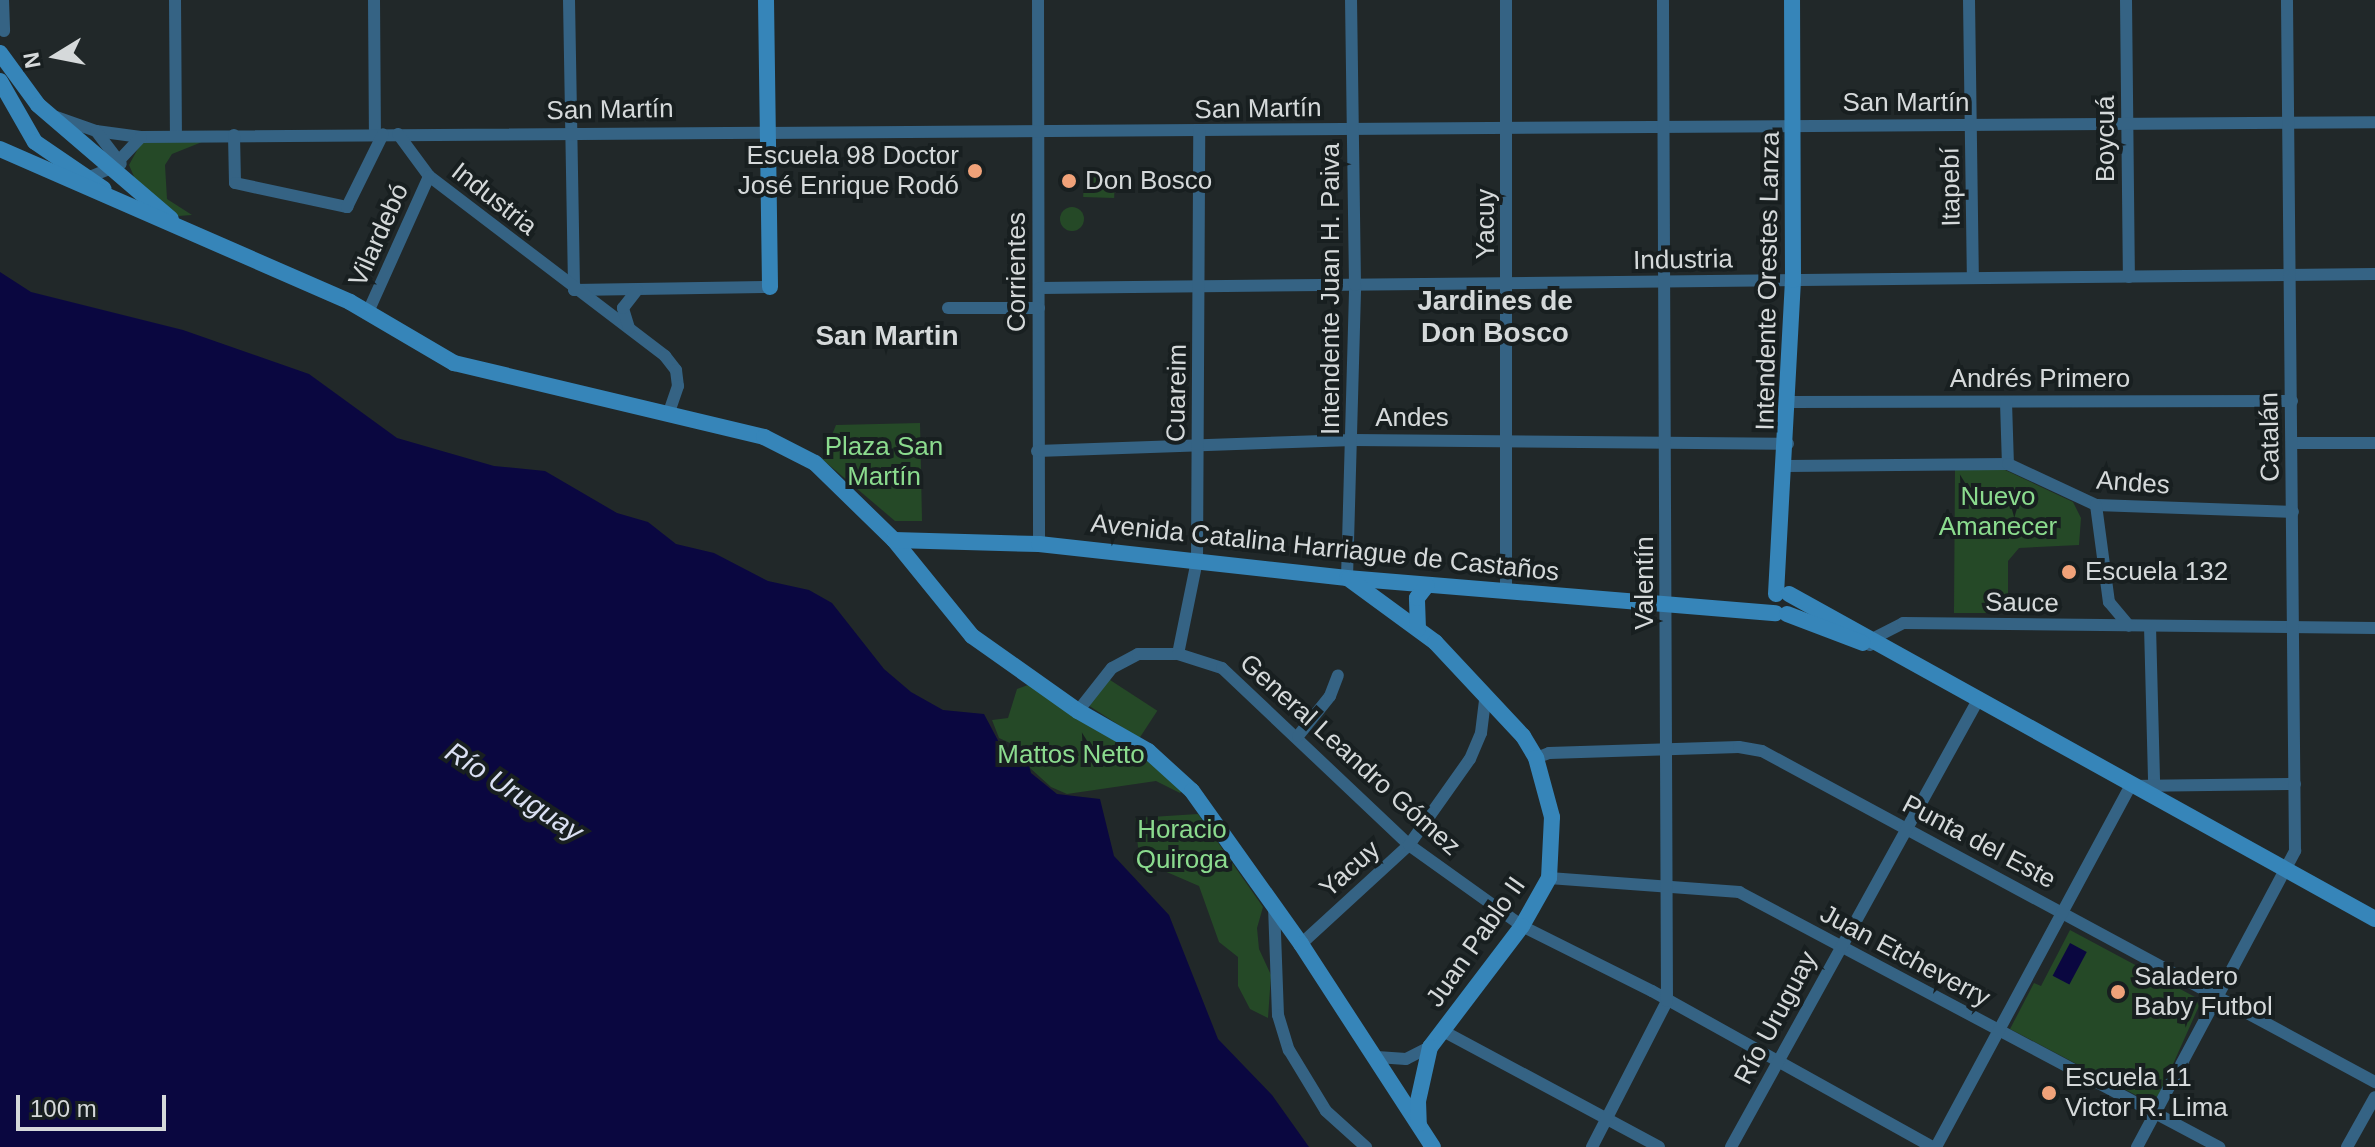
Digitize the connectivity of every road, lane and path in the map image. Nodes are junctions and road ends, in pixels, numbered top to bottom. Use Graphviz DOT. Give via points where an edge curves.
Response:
graph roads {
  1 [pos="3,0"];
  2 [pos="175,0"];
  3 [pos="374,0"];
  4 [pos="569,0"];
  5 [pos="766,0"];
  6 [pos="1038,0"];
  7 [pos="1351,0"];
  8 [pos="1506,0"];
  9 [pos="1663,0"];
  10 [pos="1792,0"];
  11 [pos="1969,0"];
  12 [pos="2126,0"];
  13 [pos="2287,0"];
  14 [pos="4,31"];
  15 [pos="0,53"];
  16 [pos="0,81"];
  17 [pos="50,115"];
  18 [pos="2375,122"];
  19 [pos="2290,123"];
  20 [pos="1972,124"];
  21 [pos="2128,124"];
  22 [pos="1796,126"];
  23 [pos="1666,127"];
  24 [pos="1508,128"];
  25 [pos="1354,130"];
  26 [pos="96,131"];
  27 [pos="769,131"];
  28 [pos="1199,131"];
  29 [pos="572,132"];
  30 [pos="1040,132"];
  31 [pos="379,134"];
  32 [pos="398,134"];
  33 [pos="176,135"];
  34 [pos="234,135"];
  35 [pos="141,137"];
  36 [pos="0,149"];
  37 [pos="115,164"];
  38 [pos="429,176"];
  39 [pos="88,179"];
  40 [pos="63,181"];
  41 [pos="141,206"];
  42 [pos="2375,274"];
  43 [pos="2292,275"];
  44 [pos="2129,277"];
  45 [pos="1973,278"];
  46 [pos="1793,280"];
  47 [pos="1668,282"];
  48 [pos="1509,283"];
  49 [pos="1355,285"];
  50 [pos="770,287"];
  51 [pos="1201,287"];
  52 [pos="1040,288"];
  53 [pos="574,290"];
  54 [pos="637,290"];
  55 [pos="948,308"];
  56 [pos="1039,308"];
  57 [pos="368,312"];
  58 [pos="631,331"];
  59 [pos="2292,401"];
  60 [pos="1789,402"];
  61 [pos="2006,402"];
  62 [pos="669,412"];
  63 [pos="1353,440"];
  64 [pos="1508,441"];
  65 [pos="2292,443"];
  66 [pos="2375,443"];
  67 [pos="1788,444"];
  68 [pos="1667,445"];
  69 [pos="1199,449"];
  70 [pos="1037,451"];
  71 [pos="2008,464"];
  72 [pos="1787,466"];
  73 [pos="2096,505"];
  74 [pos="2293,512"];
  75 [pos="894,540"];
  76 [pos="1039,544"];
  77 [pos="1197,561"];
  78 [pos="1347,578"];
  79 [pos="1427,585"];
  80 [pos="1506,593"];
  81 [pos="1781,601"];
  82 [pos="1667,602"];
  83 [pos="2129,626"];
  84 [pos="2150,626"];
  85 [pos="2294,627"];
  86 [pos="2375,628"];
  87 [pos="1418,629"];
  88 [pos="1872,642"];
  89 [pos="1178,654"];
  90 [pos="1338,675"];
  91 [pos="1486,695"];
  92 [pos="1973,697"];
  93 [pos="1078,711"];
  94 [pos="1298,736"];
  95 [pos="1669,749"];
  96 [pos="1536,758"];
  97 [pos="2154,783"];
  98 [pos="2295,784"];
  99 [pos="2130,786"];
  100 [pos="1905,827"];
  101 [pos="1409,845"];
  102 [pos="2286,871"];
  103 [pos="1549,878"];
  104 [pos="1669,883"];
  105 [pos="1274,906"];
  106 [pos="2062,912"];
  107 [pos="2375,919"];
  108 [pos="1522,926"];
  109 [pos="1301,944"];
  110 [pos="1839,947"];
  111 [pos="2218,996"];
  112 [pos="1667,1001"];
  113 [pos="1998,1030"];
  114 [pos="1443,1031"];
  115 [pos="1430,1047"];
  116 [pos="1377,1057"];
  117 [pos="1777,1063"];
  118 [pos="2375,1082"];
  119 [pos="2375,1097"];
  120 [pos="2156,1112"];
  121 [pos="1608,1117"];
  122 [pos="1419,1125"];
  123 [pos="1366,1147"];
  124 [pos="1433,1147"];
  125 [pos="1592,1147"];
  126 [pos="1659,1147"];
  127 [pos="1731,1147"];
  128 [pos="1934,1147"];
  129 [pos="2137,1147"];
  130 [pos="2219,1147"];
  131 [pos="2347,1147"];
  1 -- 14 [label="street"];
  2 -- 33 [label="street"];
  3 -- 31 [label="street"];
  4 -- 29 [label="street"];
  5 -- 27 [label="street"];
  6 -- 30 [label="street, Corrientes"];
  7 -- 25 [label="street, Intendente Juan H. Paiva"];
  8 -- 24 [label="street, Yacuy"];
  9 -- 23 [label="street, Valentín"];
  10 -- 22 [label="street, Intendente Orestes Lanza"];
  11 -- 20 [label="street, Itapebí"];
  12 -- 21 [label="street, Boycuá"];
  13 -- 19 [label="street, Catalán"];
  15 -- 17 [label="street"];
  16 -- 39 [label="street" via="35,142"];
  17 -- 26 [label="street, San Martín"];
  17 -- 37 [label="street"];
  18 -- 19 [label="street, San Martín"];
  19 -- 21 [label="street, San Martín"];
  19 -- 43 [label="street, Catalán"];
  20 -- 21 [label="street, San Martín"];
  20 -- 22 [label="street, San Martín"];
  20 -- 45 [label="street, Itapebí"];
  21 -- 44 [label="street, Boycuá"];
  22 -- 23 [label="street, San Martín"];
  22 -- 46 [label="street, Intendente Orestes Lanza"];
  23 -- 24 [label="street, San Martín"];
  23 -- 47 [label="street, Valentín"];
  24 -- 25 [label="street, San Martín"];
  24 -- 48 [label="street, Yacuy"];
  25 -- 28 [label="street, San Martín"];
  25 -- 49 [label="street, Intendente Juan H. Paiva"];
  26 -- 35 [label="street, San Martín"];
  26 -- 37 [label="street"];
  27 -- 29 [label="street, San Martín"];
  27 -- 30 [label="street, San Martín"];
  27 -- 50 [label="street"];
  28 -- 30 [label="street, San Martín"];
  28 -- 51 [label="street, Cuareim"];
  29 -- 32 [label="street, San Martín"];
  29 -- 53 [label="street"];
  30 -- 52 [label="street, Corrientes"];
  31 -- 32 [label="street, San Martín"];
  31 -- 34 [label="street, San Martín"];
  31 -- 34 [label="street" via="347,207 235,183"];
  32 -- 38 [label="street, Industria"];
  33 -- 34 [label="street, San Martín"];
  33 -- 35 [label="street, San Martín"];
  35 -- 37 [label="street"];
  36 -- 40 [label="street"];
  37 -- 39 [label="street"];
  37 -- 41 [label="street"];
  38 -- 53 [label="street, Industria"];
  38 -- 57 [label="street, Vilardebó"];
  39 -- 40 [label="street"];
  39 -- 41 [label="street"];
  40 -- 41 [label="street"];
  41 -- 57 [label="street"];
  42 -- 43 [label="street, Industria"];
  43 -- 44 [label="street, Industria"];
  43 -- 59 [label="street, Catalán"];
  44 -- 45 [label="street, Industria"];
  45 -- 46 [label="street, Industria"];
  46 -- 47 [label="street, Industria"];
  46 -- 60 [label="street, Intendente Orestes Lanza"];
  47 -- 48 [label="street, Industria"];
  47 -- 68 [label="street, Valentín"];
  48 -- 49 [label="street, Industria"];
  48 -- 64 [label="street, Yacuy"];
  49 -- 51 [label="street, Industria"];
  49 -- 63 [label="street, Intendente Juan H. Paiva"];
  50 -- 54 [label="street"];
  51 -- 52 [label="street, Industria"];
  51 -- 69 [label="street, Cuareim"];
  52 -- 56 [label="street, Corrientes"];
  53 -- 54 [label="street"];
  53 -- 58 [label="street, Industria"];
  54 -- 58 [label="street" via="623,308"];
  55 -- 56 [label="street"];
  56 -- 70 [label="street, Corrientes"];
  57 -- 62 [label="street" via="454,363"];
  58 -- 62 [label="street, Industria" via="676,370 678,386"];
  59 -- 61 [label="street, Andrés Primero"];
  59 -- 65 [label="street, Catalán"];
  60 -- 61 [label="street, Andrés Primero"];
  60 -- 67 [label="street, Intendente Orestes Lanza"];
  61 -- 71 [label="street"];
  62 -- 75 [label="street" via="792,448 834,480"];
  63 -- 64 [label="street, Andes"];
  63 -- 69 [label="street, Andes"];
  63 -- 78 [label="street, Intendente Juan H. Paiva"];
  64 -- 68 [label="street, Andes"];
  64 -- 80 [label="street, Yacuy"];
  65 -- 66 [label="street"];
  65 -- 74 [label="street, Catalán"];
  67 -- 68 [label="street, Andes"];
  67 -- 72 [label="street, Intendente Orestes Lanza"];
  68 -- 82 [label="street, Valentín"];
  69 -- 70 [label="street, Andes"];
  69 -- 77 [label="street, Cuareim"];
  70 -- 76 [label="street, Corrientes"];
  71 -- 72 [label="street, Andes"];
  71 -- 73 [label="street, Andes"];
  72 -- 81 [label="street, Intendente Orestes Lanza" via="1777,564"];
  73 -- 74 [label="street, Andes"];
  73 -- 83 [label="street" via="2109,602"];
  74 -- 85 [label="street, Catalán"];
  75 -- 76 [label="street, Avenida Catalina Harriague de Castaños"];
  75 -- 93 [label="street" via="972,636"];
  76 -- 77 [label="street, Avenida Catalina Harriague de Castaños"];
  77 -- 78 [label="street, Avenida Catalina Harriague de Castaños"];
  77 -- 89 [label="street, Cuareim"];
  78 -- 79 [label="street, Avenida Catalina Harriague de Castaños"];
  78 -- 87 [label="street, Juan Pablo II"];
  79 -- 80 [label="street, Avenida Catalina Harriague de Castaños"];
  79 -- 87 [label="street" via="1417,598"];
  80 -- 82 [label="street, Avenida Catalina Harriague de Castaños"];
  81 -- 82 [label="street, Avenida Catalina Harriague de Castaños" via="1751,609"];
  81 -- 88 [label="street, Avenida Catalina Harriague de Castaños"];
  82 -- 95 [label="street, Valentín"];
  83 -- 84 [label="street, Sauce"];
  83 -- 88 [label="street, Sauce" via="1903,623"];
  84 -- 85 [label="street, Sauce"];
  84 -- 97 [label="street"];
  85 -- 86 [label="street, Sauce"];
  85 -- 98 [label="street, Catalán"];
  87 -- 91 [label="street, Juan Pablo II"];
  88 -- 92 [label="street, Avenida Catalina Harriague de Castaños"];
  89 -- 93 [label="street, General Leandro Gómez" via="1124,658"];
  89 -- 94 [label="street, General Leandro Gómez" via="1222,668"];
  90 -- 94 [label="street" via="1330,696"];
  91 -- 96 [label="street, Juan Pablo II"];
  91 -- 101 [label="street, Yacuy" via="1481,733 1470,759"];
  92 -- 99 [label="street, Avenida Catalina Harriague de Castaños"];
  92 -- 100 [label="street, Río Uruguay"];
  93 -- 105 [label="street" via="1172,769"];
  94 -- 101 [label="street, General Leandro Gómez"];
  95 -- 96 [label="street, Punta del Este" via="1549,753"];
  95 -- 100 [label="street, Punta del Este" via="1762,751"];
  95 -- 104 [label="street, Valentín"];
  96 -- 103 [label="street, Juan Pablo II" via="1552,817"];
  97 -- 98 [label="street"];
  97 -- 99 [label="street"];
  98 -- 102 [label="street, Catalán" via="2295,851"];
  99 -- 102 [label="street, Avenida Catalina Harriague de Castaños"];
  99 -- 106 [label="street"];
  100 -- 106 [label="street, Punta del Este"];
  100 -- 110 [label="street, Río Uruguay"];
  101 -- 108 [label="street, General Leandro Gómez"];
  101 -- 109 [label="street, Yacuy"];
  102 -- 107 [label="street, Avenida Catalina Harriague de Castaños"];
  102 -- 111 [label="street, Catalán"];
  103 -- 104 [label="street, Juan Etcheverry"];
  103 -- 108 [label="street, Juan Pablo II"];
  104 -- 110 [label="street, Juan Etcheverry" via="1739,892"];
  104 -- 112 [label="street, Valentín"];
  105 -- 109 [label="street"];
  105 -- 123 [label="street" via="1278,1015 1289,1050 1326,1111"];
  106 -- 111 [label="street, Punta del Este"];
  106 -- 113 [label="street"];
  108 -- 112 [label="street, General Leandro Gómez"];
  108 -- 114 [label="street, Juan Pablo II"];
  109 -- 116 [label="street"];
  110 -- 113 [label="street, Juan Etcheverry"];
  110 -- 117 [label="street, Río Uruguay"];
  111 -- 118 [label="street, Punta del Este"];
  111 -- 120 [label="street, Catalán"];
  112 -- 117 [label="street, General Leandro Gómez"];
  112 -- 121 [label="street, Valentín"];
  113 -- 120 [label="street, Juan Etcheverry"];
  113 -- 128 [label="street"];
  114 -- 115 [label="street, Juan Pablo II"];
  114 -- 121 [label="street"];
  115 -- 116 [label="street" via="1406,1059"];
  115 -- 122 [label="street, Juan Pablo II" via="1418,1101"];
  116 -- 122 [label="street"];
  117 -- 127 [label="street, Río Uruguay"];
  117 -- 128 [label="street, General Leandro Gómez"];
  119 -- 131 [label="street"];
  120 -- 129 [label="street, Catalán"];
  120 -- 130 [label="street, Juan Etcheverry"];
  121 -- 125 [label="street, Valentín"];
  121 -- 126 [label="street"];
  122 -- 124 [label="street"];
}
